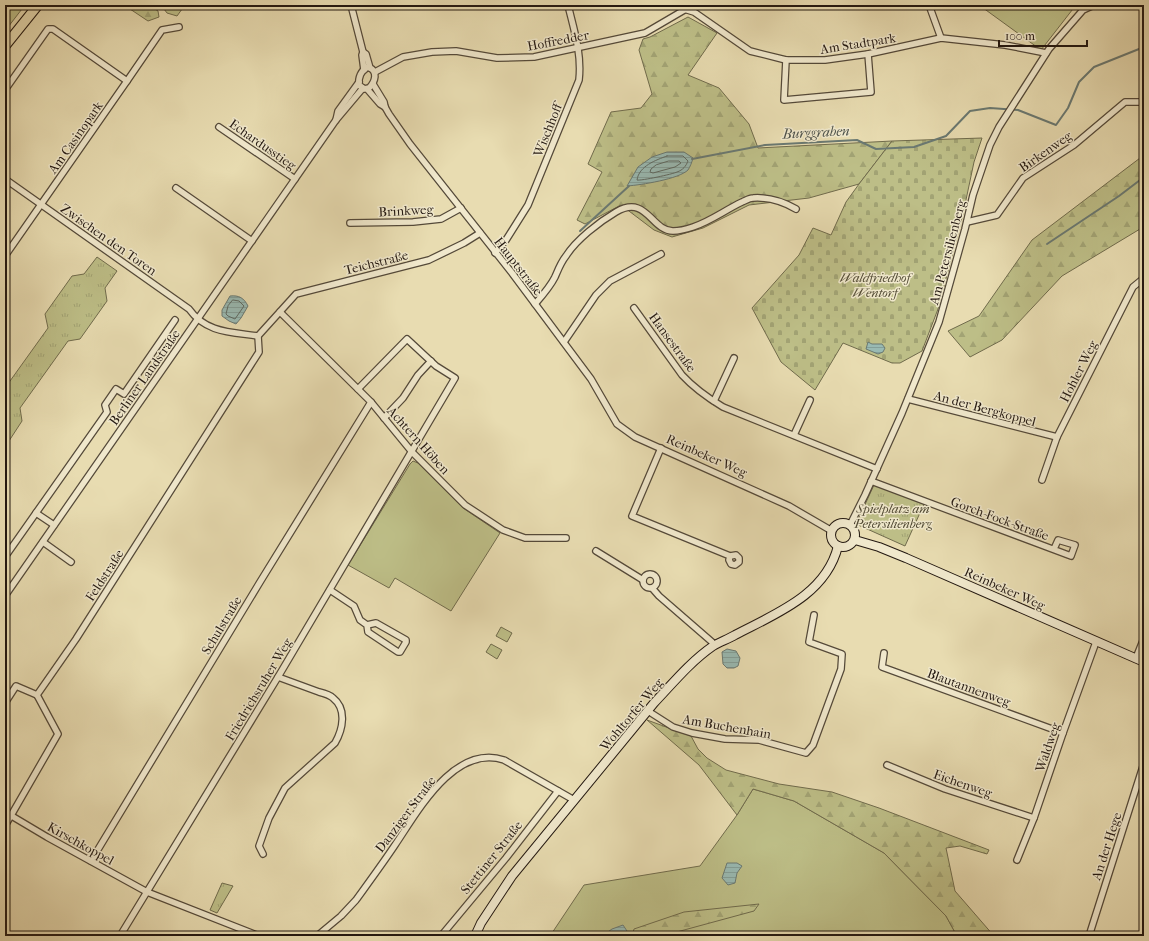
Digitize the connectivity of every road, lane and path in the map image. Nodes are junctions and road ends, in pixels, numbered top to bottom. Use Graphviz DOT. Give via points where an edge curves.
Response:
graph roads {
  1 [pos="38,5"];
  2 [pos="351,5"];
  3 [pos="568,5"];
  4 [pos="677,5"];
  5 [pos="693,5"];
  6 [pos="929,5"];
  7 [pos="1094,5"];
  8 [pos="686,9"];
  9 [pos="179,27"];
  10 [pos="941,38"];
  11 [pos="5,46"];
  12 [pos="578,48"];
  13 [pos="363,52"];
  14 [pos="1046,53"];
  15 [pos="868,54"];
  16 [pos="786,60"];
  17 [pos="364,70"];
  18 [pos="373,70"];
  19 [pos="127,81"];
  20 [pos="359,82"];
  21 [pos="373,84"];
  22 [pos="365,89"];
  23 [pos="5,90"];
  24 [pos="1142,102"];
  25 [pos="385,107"];
  26 [pos="336,120"];
  27 [pos="220,126"];
  28 [pos="5,179"];
  29 [pos="295,179"];
  30 [pos="176,188"];
  31 [pos="41,205"];
  32 [pos="461,208"];
  33 [pos="796,209"];
  34 [pos="967,222"];
  35 [pos="350,223"];
  36 [pos="480,232"];
  37 [pos="252,241"];
  38 [pos="495,253"];
  39 [pos="660,254"];
  40 [pos="5,256"];
  41 [pos="1144,278"];
  42 [pos="535,304"];
  43 [pos="634,308"];
  44 [pos="280,312"];
  45 [pos="197,319"];
  46 [pos="175,320"];
  47 [pos="258,336"];
  48 [pos="564,342"];
  49 [pos="734,358"];
  50 [pos="431,361"];
  51 [pos="358,389"];
  52 [pos="908,399"];
  53 [pos="810,400"];
  54 [pos="714,401"];
  55 [pos="372,402"];
  56 [pos="384,418"];
  57 [pos="794,435"];
  58 [pos="635,436"];
  59 [pos="1057,437"];
  60 [pos="660,448"];
  61 [pos="412,452"];
  62 [pos="877,469"];
  63 [pos="1042,480"];
  64 [pos="871,481"];
  65 [pos="36,513"];
  66 [pos="54,525"];
  67 [pos="850,525"];
  68 [pos="832,530"];
  69 [pos="566,538"];
  70 [pos="855,540"];
  71 [pos="43,542"];
  72 [pos="838,546"];
  73 [pos="1054,550"];
  74 [pos="596,552"];
  75 [pos="730,556"];
  76 [pos="5,557"];
  77 [pos="71,562"];
  78 [pos="643,580"];
  79 [pos="652,588"];
  80 [pos="330,590"];
  81 [pos="5,596"];
  82 [pos="814,615"];
  83 [pos="367,625"];
  84 [pos="1144,638"];
  85 [pos="1096,642"];
  86 [pos="714,646"];
  87 [pos="884,653"];
  88 [pos="1136,658"];
  89 [pos="1144,662"];
  90 [pos="278,676"];
  91 [pos="37,695"];
  92 [pos="5,703"];
  93 [pos="648,711"];
  94 [pos="1063,732"];
  95 [pos="1144,763"];
  96 [pos="886,765"];
  97 [pos="558,791"];
  98 [pos="574,800"];
  99 [pos="5,812"];
  100 [pos="11,816"];
  101 [pos="1034,818"];
  102 [pos="5,826"];
  103 [pos="263,854"];
  104 [pos="1017,860"];
  105 [pos="91,861"];
  106 [pos="147,892"];
  107 [pos="120,936"];
  108 [pos="259,936"];
  109 [pos="317,936"];
  110 [pos="441,936"];
  111 [pos="475,936"];
  112 [pos="1089,936"];
  1 -- 11 [label="main road"];
  2 -- 13 [label="street"];
  3 -- 12 [label="street, Wischhoff"];
  4 -- 8 [label="street, Am Stadtpark"];
  5 -- 8 [label="street, Hoffredder"];
  6 -- 10 [label="street"];
  7 -- 14 [label="street, Am Petersilienberg" via="1083,10"];
  8 -- 12 [label="street, Hoffredder" via="645,33"];
  8 -- 16 [label="street, Am Stadtpark" via="750,51"];
  9 -- 19 [label="street, Am Casinopark" via="162,30"];
  10 -- 14 [label="street, Am Stadtpark" via="1005,45"];
  10 -- 15 [label="street, Am Stadtpark"];
  12 -- 18 [label="street, Hoffredder" via="534,57 497,58 456,51 432,52 403,57"];
  12 -- 38 [label="street, Wischhoff" via="579,80 528,205"];
  13 -- 17 [label="street"];
  13 -- 18 [label="street"];
  14 -- 34 [label="street, Am Petersilienberg" via="990,145"];
  15 -- 16 [label="street, Am Stadtpark" via="825,60"];
  15 -- 16 [label="street" via="871,92 784,100"];
  17 -- 18 [label="street, Hoffredder"];
  17 -- 20 [label="street, Berliner Landstraße"];
  18 -- 21 [label="street"];
  19 -- 23 [label="street" via="53,29 48,29"];
  19 -- 31 [label="street, Am Casinopark"];
  20 -- 22 [label="street, Hauptstraße"];
  20 -- 26 [label="street, Berliner Landstraße" via="338,112"];
  21 -- 22 [label="street, Berliner Landstraße"];
  21 -- 25 [label="street, Hauptstraße"];
  22 -- 25 [label="street, Hauptstraße"];
  22 -- 26 [label="street, Berliner Landstraße"];
  24 -- 34 [label="street, Birkenweg" via="1125,102 1074,145 1023,178 997,215"];
  25 -- 32 [label="street, Hauptstraße" via="410,144"];
  26 -- 29 [label="street, Berliner Landstraße"];
  27 -- 29 [label="street, Echardusstieg"];
  28 -- 31 [label="street, Zwischen den Toren"];
  29 -- 37 [label="street, Berliner Landstraße"];
  30 -- 37 [label="street"];
  31 -- 40 [label="street, Am Casinopark"];
  31 -- 45 [label="street, Zwischen den Toren" via="189,309"];
  32 -- 35 [label="street, Brinkweg" via="441,219"];
  32 -- 36 [label="street, Hauptstraße"];
  33 -- 42 [label="street" via="772,200 752,198 702,224 672,231 662,228 643,210 629,206 589,231 575,244"];
  34 -- 52 [label="street, Am Petersilienberg" via="939,322"];
  36 -- 38 [label="street, Hauptstraße"];
  36 -- 44 [label="street, Teichstraße" via="429,260 296,294"];
  37 -- 45 [label="street, Berliner Landstraße"];
  38 -- 42 [label="street, Hauptstraße"];
  39 -- 48 [label="street" via="610,281 596,295"];
  41 -- 59 [label="street, Hohler Weg" via="1133,288"];
  42 -- 48 [label="street, Hauptstraße"];
  43 -- 54 [label="street, Hansestraße" via="682,375 691,385"];
  44 -- 47 [label="street, Teichstraße"];
  44 -- 51 [label="street, Achtern Höben"];
  45 -- 47 [label="street, Zwischen den Toren" via="215,329"];
  45 -- 66 [label="street, Berliner Landstraße"];
  46 -- 65 [label="street, Berliner Landstraße" via="124,394 116,389 106,405 107,412"];
  47 -- 91 [label="street, Feldstraße" via="259,352"];
  48 -- 58 [label="street, Hauptstraße" via="591,379 617,424"];
  49 -- 54 [label="street"];
  50 -- 51 [label="street" via="407,339"];
  50 -- 56 [label="street"];
  50 -- 61 [label="street, Friedrichsruher Weg" via="455,378"];
  51 -- 55 [label="street, Achtern Höben"];
  52 -- 59 [label="street, An der Bergkoppel"];
  52 -- 62 [label="street, Am Petersilienberg"];
  53 -- 57 [label="street"];
  54 -- 57 [label="street, Hansestraße" via="723,407"];
  55 -- 56 [label="street, Achtern Höben"];
  55 -- 105 [label="street, Schulstraße"];
  56 -- 61 [label="street, Achtern Höben"];
  57 -- 62 [label="street, Hansestraße"];
  58 -- 60 [label="street, Reinbeker Weg"];
  59 -- 63 [label="street, Hohler Weg"];
  60 -- 68 [label="street, Reinbeker Weg" via="789,506"];
  60 -- 75 [label="street" via="632,516"];
  61 -- 69 [label="street, Achtern Höben" via="465,505 503,530 525,538"];
  61 -- 80 [label="street, Friedrichsruher Weg"];
  62 -- 64 [label="street, Am Petersilienberg"];
  64 -- 67 [label="street, Am Petersilienberg"];
  64 -- 73 [label="street, Gorch-Fock-Straße"];
  65 -- 66 [label="street"];
  65 -- 76 [label="street, Berliner Landstraße"];
  66 -- 71 [label="street, Berliner Landstraße"];
  67 -- 68 [label="main road" via="840,524"];
  67 -- 70 [label="main road" via="855,533"];
  68 -- 72 [label="main road" via="832,538"];
  70 -- 72 [label="main road" via="846,547"];
  70 -- 85 [label="main road, Reinbeker Weg" via="912,560"];
  71 -- 77 [label="street"];
  71 -- 81 [label="street, Berliner Landstraße"];
  72 -- 86 [label="main road, Wohltorfer Weg" via="831,566 812,590 781,611"];
  74 -- 78 [label="street"];
  78 -- 79 [label="street" via="646,587"];
  78 -- 79 [label="street" via="648,575 654,576 656,583"];
  79 -- 86 [label="street"];
  80 -- 83 [label="street" via="354,606 360,620"];
  80 -- 90 [label="street, Friedrichsruher Weg"];
  82 -- 93 [label="street, Am Buchenhain" via="809,642 842,654 842,669 813,745 806,753 759,740 725,739 692,733 673,727"];
  83 -- 83 [label="street" via="368,632 400,652 406,640 376,622"];
  84 -- 88 [label="street"];
  85 -- 88 [label="main road, Reinbeker Weg"];
  85 -- 94 [label="street, Waldweg"];
  86 -- 93 [label="main road, Wohltorfer Weg" via="690,664"];
  87 -- 94 [label="street, Blautannenweg" via="882,667"];
  88 -- 89 [label="main road, Reinbeker Weg"];
  90 -- 103 [label="street" via="333,697 339,705 342,725 335,743 285,788 265,826 259,846"];
  90 -- 106 [label="street, Friedrichsruher Weg"];
  91 -- 92 [label="street" via="16,686"];
  91 -- 100 [label="street" via="58,734"];
  93 -- 98 [label="main road, Wohltorfer Weg"];
  94 -- 101 [label="street, Waldweg"];
  95 -- 112 [label="street, An der Hege"];
  96 -- 101 [label="street, Eichenweg" via="946,789"];
  97 -- 98 [label="street, Danziger Straße"];
  97 -- 109 [label="street, Danziger Straße" via="496,758 481,758 455,770 436,786 356,900"];
  97 -- 110 [label="street, Stettiner Straße"];
  98 -- 111 [label="main road, Wohltorfer Weg" via="512,876"];
  99 -- 100 [label="street, Kirschkoppel"];
  100 -- 102 [label="street"];
  100 -- 105 [label="street, Kirschkoppel"];
  101 -- 104 [label="street, Waldweg"];
  105 -- 106 [label="street, Kirschkoppel"];
  106 -- 107 [label="street, Friedrichsruher Weg"];
  106 -- 108 [label="street"];
}
